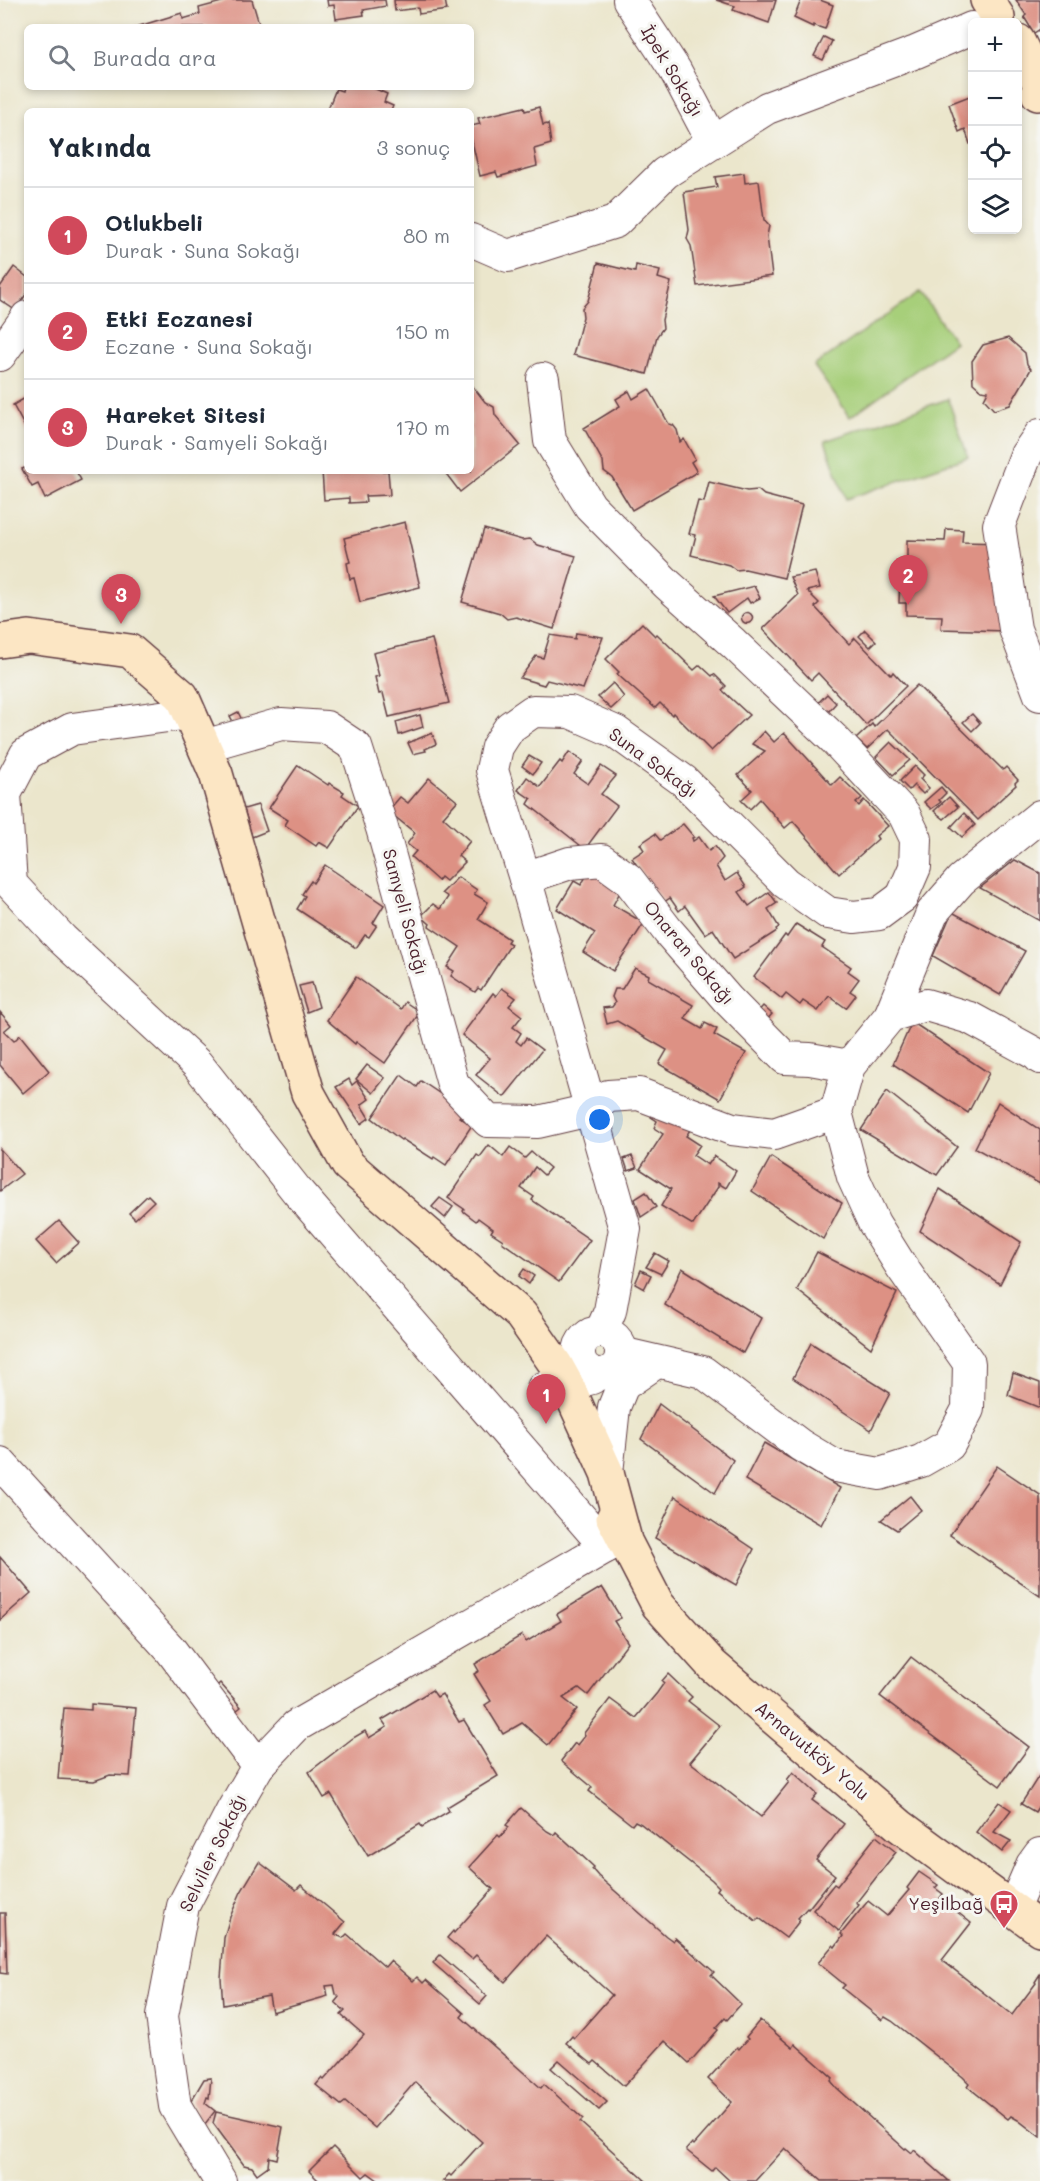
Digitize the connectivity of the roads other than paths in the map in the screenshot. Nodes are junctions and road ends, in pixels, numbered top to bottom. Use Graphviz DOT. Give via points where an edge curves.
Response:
graph roads {
  1 [pos="628,0"];
  2 [pos="968,32"];
  3 [pos="1022,59"];
  4 [pos="1034,89"];
  5 [pos="713,142"];
  6 [pos="474,241"];
  7 [pos="24,321"];
  8 [pos="0,355"];
  9 [pos="543,379"];
  10 [pos="1040,435"];
  11 [pos="0,641"];
  12 [pos="1040,695"];
  13 [pos="190,713"];
  14 [pos="204,746"];
  15 [pos="1040,816"];
  16 [pos="525,878"];
  17 [pos="902,897"];
  18 [pos="932,913"];
  19 [pos="890,1016"];
  20 [pos="1040,1058"];
  21 [pos="849,1066"];
  22 [pos="590,1110"];
  23 [pos="836,1112"];
  24 [pos="603,1350"];
  25 [pos="657,1361"];
  26 [pos="555,1379"];
  27 [pos="0,1463"];
  28 [pos="607,1473"];
  29 [pos="615,1542"];
  30 [pos="258,1766"];
  31 [pos="1040,1854"];
  32 [pos="1013,1909"];
  33 [pos="1040,1929"];
  34 [pos="220,2181"];
  1 -- 5 [label="street, İpek Sokağı" via="675,70"];
  2 -- 5 [label="street" via="767,108"];
  3 -- 4 [label="street" via="1039,83"];
  5 -- 6 [label="street" via="665,173 615,222 508,256"];
  7 -- 8 [label="street"];
  9 -- 17 [label="street" via="550,441 590,506 667,584 835,740 904,814 916,839 915,867"];
  10 -- 12 [label="street" via="1026,455 999,525 1015,628"];
  11 -- 13 [label="street" via="28,637 130,651 182,696"];
  13 -- 14 [label="street"];
  13 -- 29 [label="street" via="72,729 26,754 5,794 11,884 62,939 197,1064 297,1191"];
  14 -- 22 [label="street, Samyeli Sokağı" via="282,724 326,727 356,747 453,1084 488,1121 538,1122"];
  14 -- 26 [label="street" via="216,774 308,1093 348,1165 481,1281 518,1343"];
  15 -- 18 [label="street" via="961,880"];
  16 -- 17 [label="street, Suna Sokağı" via="492,770 496,747 510,727 533,711 570,712 616,732 684,781 786,883 828,913 854,917 879,914"];
  16 -- 21 [label="street, Onaran Sokağı" via="570,863 602,860 628,879 728,1000 785,1058"];
  16 -- 22 [label="street, Suna Sokağı"];
  17 -- 18 [label="street"];
  18 -- 19 [label="street"];
  19 -- 20 [label="street" via="926,1005 970,1018"];
  19 -- 21 [label="street"];
  21 -- 23 [label="street"];
  22 -- 23 [label="street" via="608,1096 639,1094 732,1129 774,1134"];
  22 -- 24 [label="street, Suna Sokağı" via="625,1229"];
  23 -- 25 [label="street" via="853,1177 874,1223 969,1363 968,1409 949,1445 921,1461 880,1474 835,1466 704,1372"];
  24 -- 25 [label="street"];
  24 -- 26 [label="street"];
  25 -- 28 [label="street" via="623,1385 614,1407"];
  26 -- 28 [label="street"];
  26 -- 29 [label="street"];
  27 -- 30 [label="street" via="170,1649"];
  28 -- 29 [label="street"];
  29 -- 30 [label="street, Selviler Sokağı" via="296,1726"];
  29 -- 32 [label="street, Arnavutköy Yolu" via="658,1605 712,1665 900,1826"];
  30 -- 34 [label="street, Selviler Sokağı" via="183,1906 162,2016 175,2106"];
  31 -- 32 [label="street"];
  32 -- 33 [label="street, Arnavutköy Yolu"];
}
